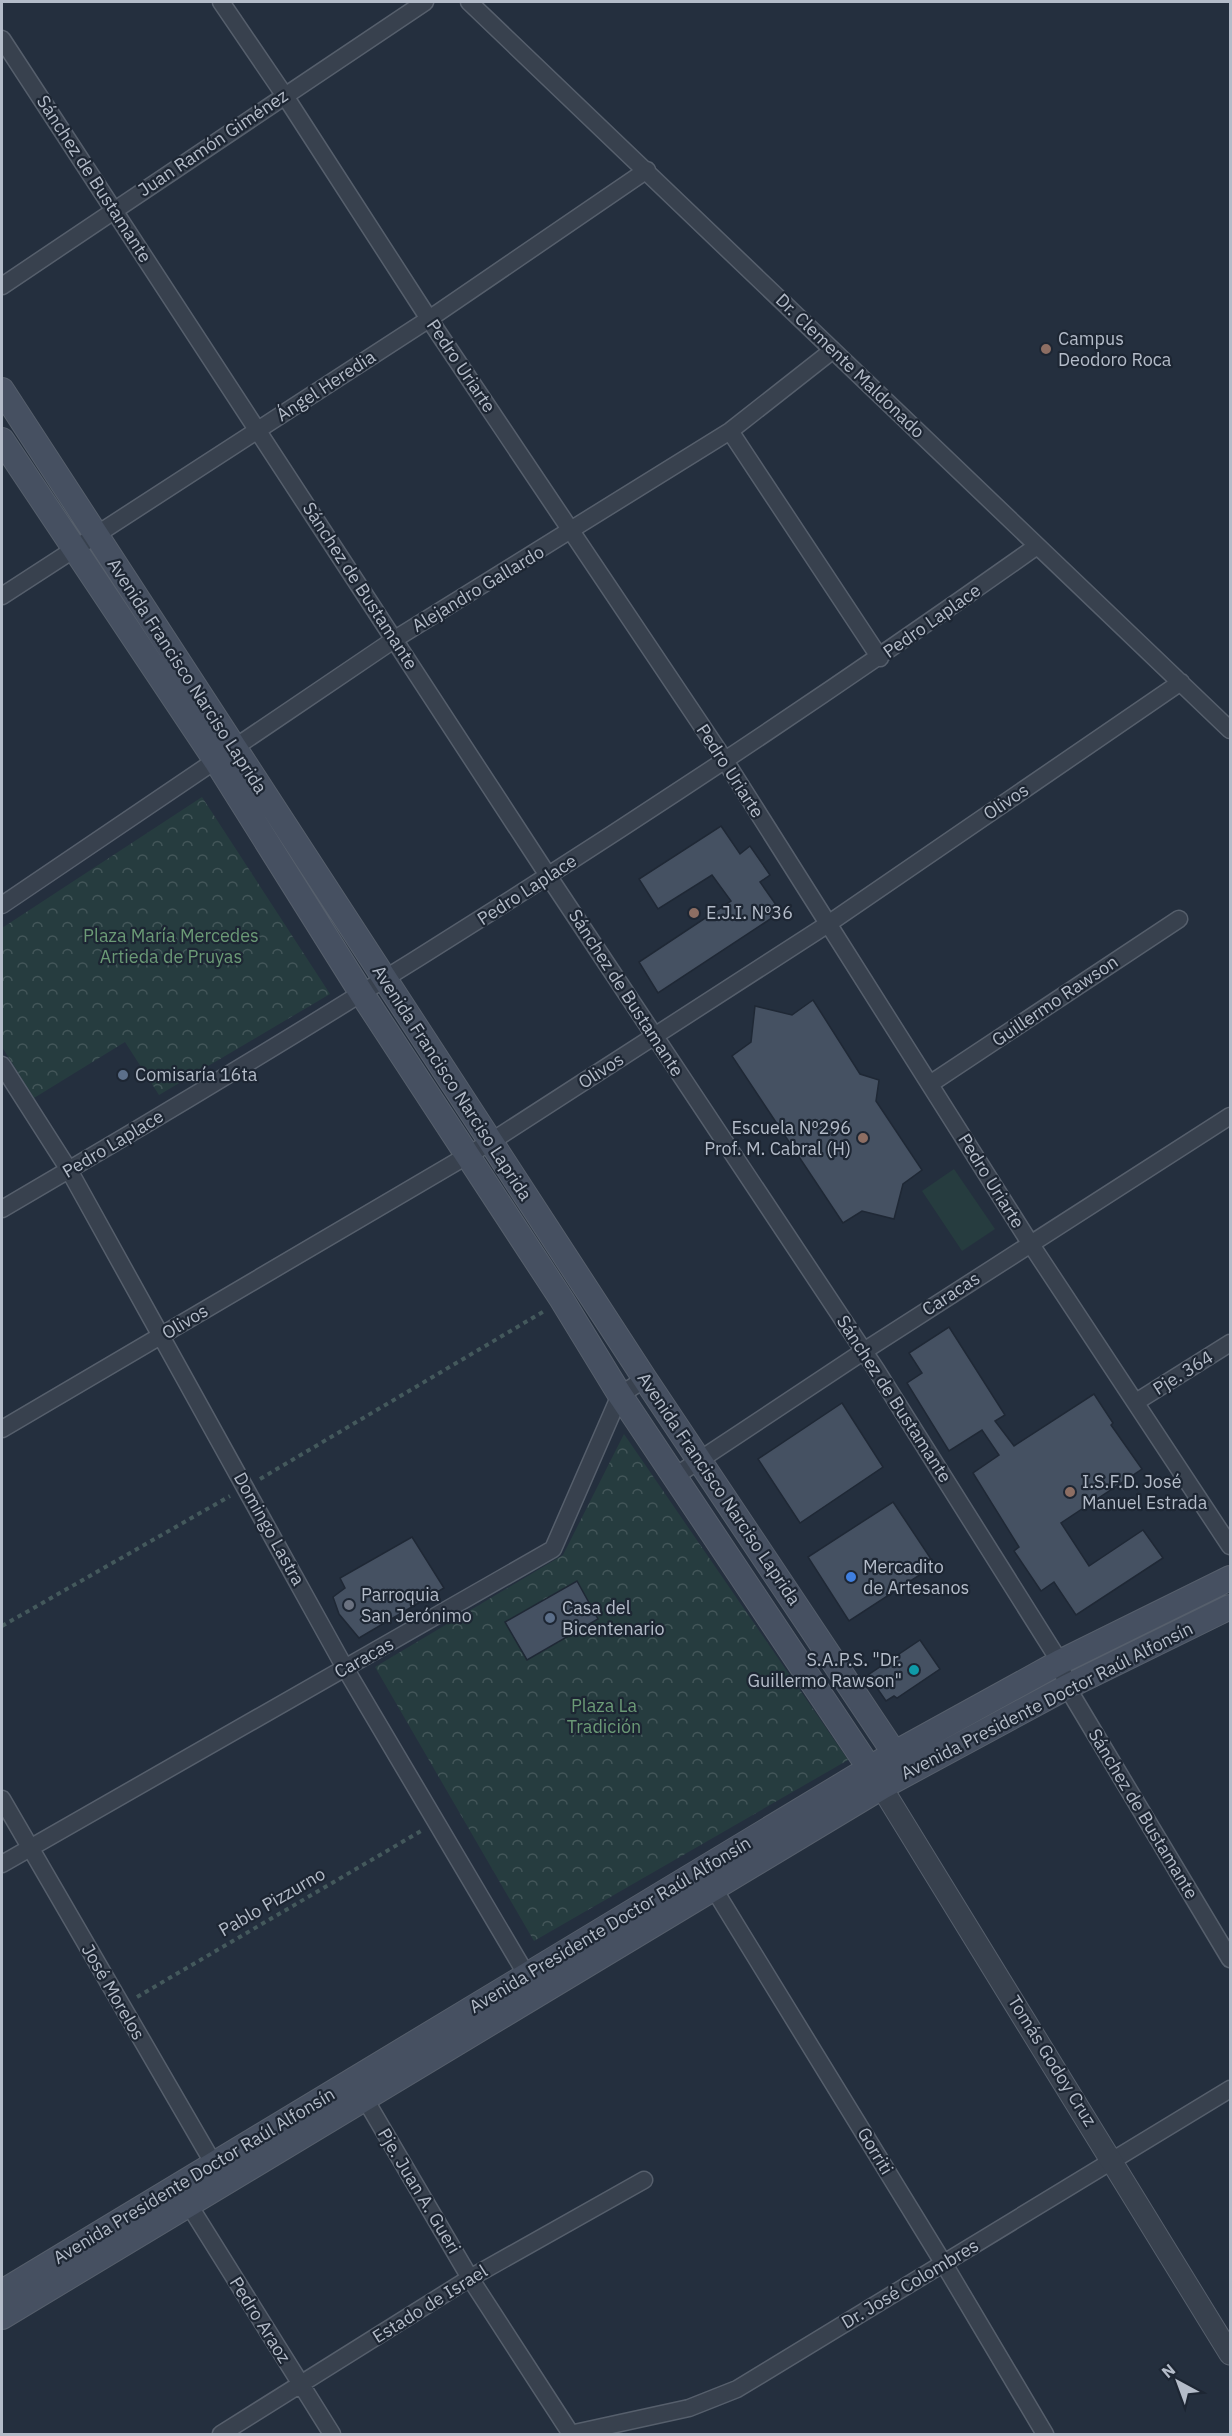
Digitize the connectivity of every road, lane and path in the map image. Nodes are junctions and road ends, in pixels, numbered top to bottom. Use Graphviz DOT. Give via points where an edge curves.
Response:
graph roads {
  1 [pos="221,2"];
  2 [pos="426,2"];
  3 [pos="469,2"];
  4 [pos="2,39"];
  5 [pos="285,96"];
  6 [pos="647,170"];
  7 [pos="114,209"];
  8 [pos="2,286"];
  9 [pos="429,319"];
  10 [pos="832,350"];
  11 [pos="2,390"];
  12 [pos="258,430"];
  13 [pos="730,431"];
  14 [pos="2,440"];
  15 [pos="572,531"];
  16 [pos="96,535"];
  17 [pos="1037,546"];
  18 [pos="73,549"];
  19 [pos="2,596"];
  20 [pos="395,639"];
  21 [pos="880,658"];
  22 [pos="1181,682"];
  23 [pos="1230,730"];
  24 [pos="225,755"];
  25 [pos="724,759"];
  26 [pos="549,877"];
  27 [pos="2,905"];
  28 [pos="1179,918"];
  29 [pos="828,924"];
  30 [pos="385,980"];
  31 [pos="362,994"];
  32 [pos="655,1036"];
  33 [pos="2,1065"];
  34 [pos="930,1084"];
  35 [pos="1230,1116"];
  36 [pos="492,1141"];
  37 [pos="467,1155"];
  38 [pos="69,1170"];
  39 [pos="2,1209"];
  40 [pos="1030,1243"];
  41 [pos="562,1300"];
  42 [pos="161,1337"];
  43 [pos="1230,1343"];
  44 [pos="864,1351"];
  45 [pos="645,1379"];
  46 [pos="620,1395"];
  47 [pos="1136,1402"];
  48 [pos="2,1429"];
  49 [pos="700,1459"];
  50 [pos="674,1477"];
  51 [pos="246,1487"];
  52 [pos="1230,1545"];
  53 [pos="1230,1578"];
  54 [pos="1230,1607"];
  55 [pos="2,1626"];
  56 [pos="1060,1662"];
  57 [pos="345,1668"];
  58 [pos="1067,1687"];
  59 [pos="901,1763"];
  60 [pos="876,1778"];
  61 [pos="2,1799"];
  62 [pos="436,1822"];
  63 [pos="30,1847"];
  64 [pos="2,1864"];
  65 [pos="708,1880"];
  66 [pos="1230,1959"];
  67 [pos="532,1983"];
  68 [pos="121,2007"];
  69 [pos="1230,2089"];
  70 [pos="365,2099"];
  71 [pos="1113,2160"];
  72 [pos="220,2174"];
  73 [pos="644,2180"];
  74 [pos="189,2205"];
  75 [pos="944,2264"];
  76 [pos="470,2278"];
  77 [pos="2,2292"];
  78 [pos="2,2317"];
  79 [pos="1230,2354"];
  80 [pos="301,2386"];
  81 [pos="221,2434"];
  82 [pos="332,2434"];
  83 [pos="571,2434"];
  84 [pos="1045,2434"];
  1 -- 5 [label="street, Pedro Uriarte"];
  2 -- 5 [label="street, Juan Ramón Giménez"];
  3 -- 6 [label="street, Dr. Clemente Maldonado"];
  4 -- 7 [label="street, Sánchez de Bustamante"];
  5 -- 7 [label="street, Juan Ramón Giménez"];
  5 -- 9 [label="street, Pedro Uriarte"];
  6 -- 9 [label="street, Ángel Heredia"];
  6 -- 10 [label="street, Dr. Clemente Maldonado"];
  7 -- 8 [label="street, Juan Ramón Giménez"];
  7 -- 12 [label="street, Sánchez de Bustamante"];
  9 -- 12 [label="street, Ángel Heredia"];
  9 -- 15 [label="street, Pedro Uriarte"];
  10 -- 13 [label="street, Alejandro Gallardo"];
  10 -- 17 [label="street, Dr. Clemente Maldonado"];
  11 -- 16 [label="main road, Avenida Francisco Narciso Laprida"];
  12 -- 16 [label="street, Ángel Heredia"];
  12 -- 20 [label="street, Sánchez de Bustamante"];
  13 -- 15 [label="street, Alejandro Gallardo"];
  13 -- 21 [label="street"];
  14 -- 18 [label="main road, Avenida Francisco Narciso Laprida"];
  15 -- 20 [label="street, Alejandro Gallardo"];
  15 -- 25 [label="street, Pedro Uriarte"];
  16 -- 18 [label="street, Ángel Heredia"];
  16 -- 24 [label="main road, Avenida Francisco Narciso Laprida"];
  17 -- 21 [label="street, Pedro Laplace"];
  17 -- 22 [label="street, Dr. Clemente Maldonado"];
  18 -- 19 [label="street, Ángel Heredia"];
  18 -- 24 [label="main road, Avenida Francisco Narciso Laprida"];
  20 -- 24 [label="street, Alejandro Gallardo"];
  20 -- 26 [label="street, Sánchez de Bustamante"];
  21 -- 25 [label="street, Pedro Laplace"];
  22 -- 23 [label="street, Dr. Clemente Maldonado"];
  22 -- 29 [label="street, Olivos"];
  24 -- 27 [label="street, Alejandro Gallardo"];
  24 -- 30 [label="main road, Avenida Francisco Narciso Laprida"];
  24 -- 31 [label="main road, Avenida Francisco Narciso Laprida"];
  25 -- 26 [label="street, Pedro Laplace"];
  25 -- 29 [label="street, Pedro Uriarte"];
  26 -- 30 [label="street, Pedro Laplace"];
  26 -- 32 [label="street, Sánchez de Bustamante"];
  28 -- 34 [label="street, Guillermo Rawson"];
  29 -- 32 [label="street, Olivos"];
  29 -- 34 [label="street, Pedro Uriarte"];
  30 -- 31 [label="street, Pedro Laplace"];
  30 -- 36 [label="main road, Avenida Francisco Narciso Laprida"];
  31 -- 37 [label="main road, Avenida Francisco Narciso Laprida"];
  31 -- 38 [label="street, Pedro Laplace"];
  32 -- 36 [label="street, Olivos"];
  32 -- 44 [label="street, Sánchez de Bustamante"];
  33 -- 38 [label="street, Domingo Lastra"];
  34 -- 40 [label="street, Pedro Uriarte"];
  35 -- 40 [label="street, Caracas"];
  36 -- 37 [label="street, Olivos"];
  36 -- 45 [label="main road, Avenida Francisco Narciso Laprida"];
  37 -- 41 [label="main road, Avenida Francisco Narciso Laprida"];
  37 -- 42 [label="street, Olivos"];
  38 -- 39 [label="street, Pedro Laplace"];
  38 -- 42 [label="street, Domingo Lastra"];
  40 -- 44 [label="street, Caracas"];
  40 -- 47 [label="street, Pedro Uriarte"];
  41 -- 46 [label="main road, Avenida Francisco Narciso Laprida"];
  41 -- 51 [label="path"];
  42 -- 48 [label="street, Olivos"];
  42 -- 51 [label="street, Domingo Lastra"];
  43 -- 47 [label="street, Pje. 364"];
  44 -- 49 [label="street, Caracas"];
  44 -- 56 [label="street, Sánchez de Bustamante"];
  45 -- 46 [label="street"];
  45 -- 49 [label="main road, Avenida Francisco Narciso Laprida"];
  46 -- 50 [label="main road, Avenida Francisco Narciso Laprida"];
  46 -- 57 [label="street, Caracas" via="553,1549"];
  47 -- 52 [label="street, Pedro Uriarte"];
  49 -- 50 [label="street, Caracas"];
  49 -- 59 [label="main road, Avenida Francisco Narciso Laprida"];
  50 -- 60 [label="main road, Avenida Francisco Narciso Laprida"];
  51 -- 55 [label="path"];
  51 -- 57 [label="street, Domingo Lastra"];
  53 -- 56 [label="main road, Avenida Presidente Doctor Raúl Alfonsín"];
  54 -- 58 [label="main road, Avenida Presidente Doctor Raúl Alfonsín"];
  56 -- 58 [label="street, Sánchez de Bustamante"];
  56 -- 59 [label="main road, Avenida Presidente Doctor Raúl Alfonsín"];
  57 -- 62 [label="street, Domingo Lastra"];
  57 -- 63 [label="street, Caracas"];
  58 -- 59 [label="main road, Avenida Presidente Doctor Raúl Alfonsín"];
  58 -- 66 [label="street, Sánchez de Bustamante"];
  59 -- 60 [label="main road, Avenida Presidente Doctor Raúl Alfonsín"];
  60 -- 65 [label="main road, Avenida Presidente Doctor Raúl Alfonsín"];
  60 -- 71 [label="street, Tomás Godoy Cruz"];
  61 -- 63 [label="street, José Morelos"];
  62 -- 67 [label="street, Domingo Lastra"];
  62 -- 68 [label="path, Pablo Pizzurno"];
  63 -- 64 [label="street, Caracas"];
  63 -- 68 [label="street, José Morelos"];
  65 -- 67 [label="main road, Avenida Presidente Doctor Raúl Alfonsín"];
  65 -- 75 [label="street, Gorriti"];
  67 -- 70 [label="main road, Avenida Presidente Doctor Raúl Alfonsín"];
  67 -- 72 [label="main road, Avenida Presidente Doctor Raúl Alfonsín"];
  68 -- 72 [label="street, José Morelos"];
  69 -- 71 [label="street, Dr. José Colombres"];
  70 -- 72 [label="main road, Avenida Presidente Doctor Raúl Alfonsín"];
  70 -- 76 [label="street, Pje. Juan A. Gueri"];
  71 -- 75 [label="street, Dr. José Colombres"];
  71 -- 79 [label="street, Tomás Godoy Cruz"];
  72 -- 74 [label="main road, Avenida Presidente Doctor Raúl Alfonsín"];
  72 -- 77 [label="main road, Avenida Presidente Doctor Raúl Alfonsín"];
  73 -- 76 [label="street, Estado de Israel"];
  74 -- 78 [label="main road, Avenida Presidente Doctor Raúl Alfonsín"];
  74 -- 80 [label="street, Pedro Araoz"];
  75 -- 83 [label="street, Dr. José Colombres" via="737,2389 689,2408"];
  75 -- 84 [label="street, Gorriti"];
  76 -- 80 [label="street, Estado de Israel"];
  76 -- 83 [label="street, Pje. Juan A. Gueri"];
  80 -- 81 [label="street, Estado de Israel"];
  80 -- 82 [label="street, Pedro Araoz"];
}
